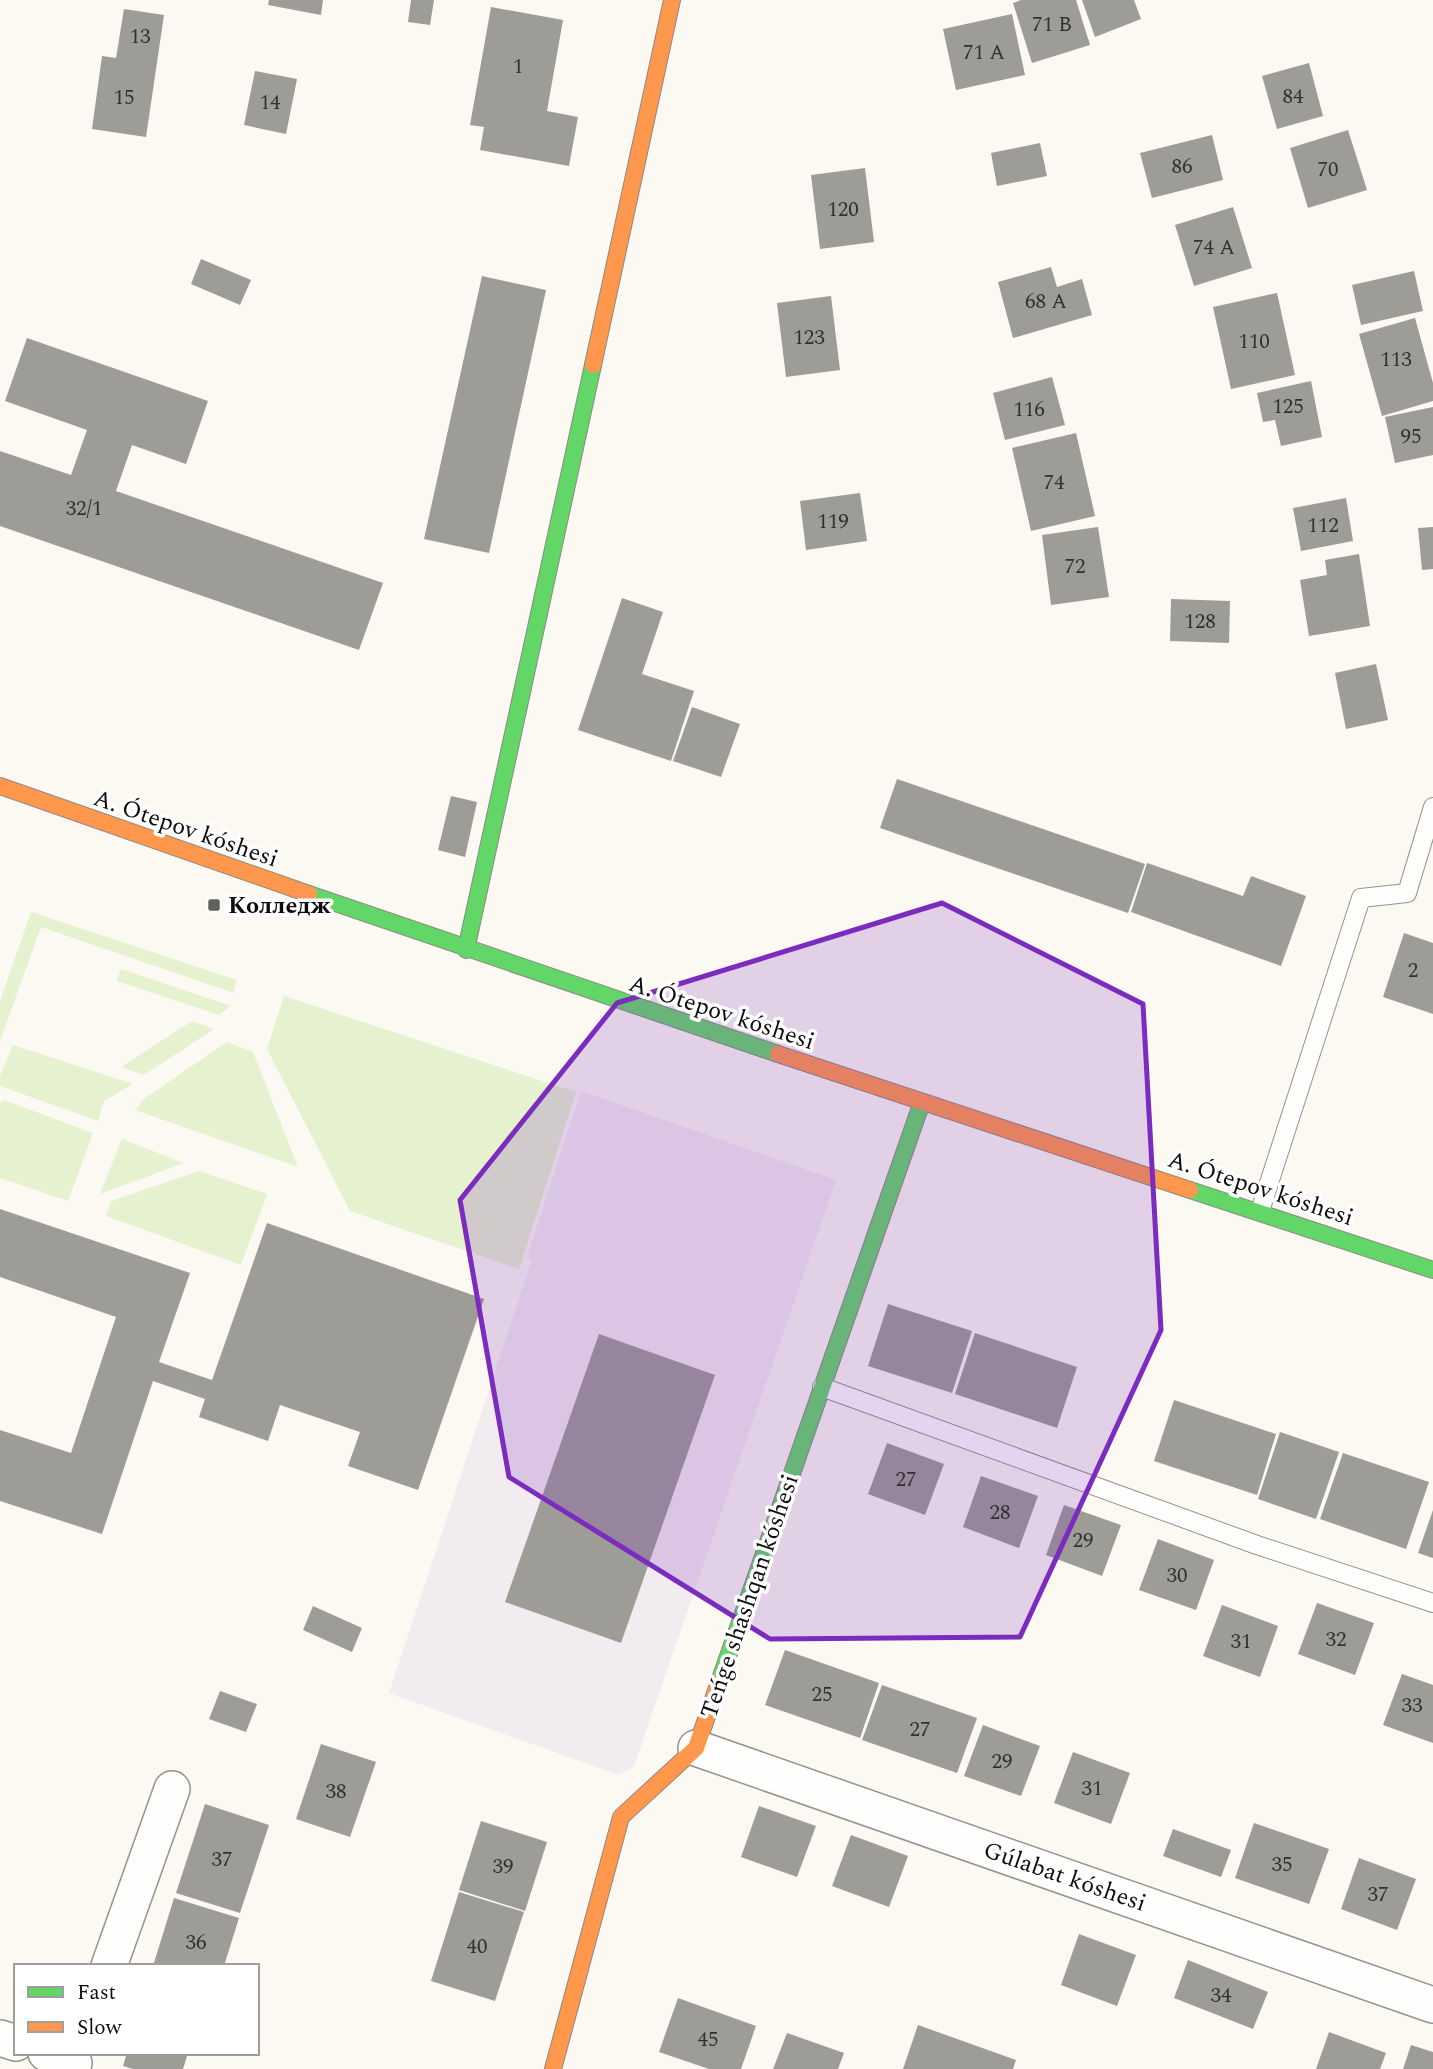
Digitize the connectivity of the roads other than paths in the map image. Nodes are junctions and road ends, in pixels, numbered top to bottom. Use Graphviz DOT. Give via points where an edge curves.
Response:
graph roads {
  1 [pos="672,0"];
  2 [pos="0,786"];
  3 [pos="1433,807"];
  4 [pos="466,950"];
  5 [pos="922,1102"];
  6 [pos="1260,1211"];
  7 [pos="1433,1270"];
  8 [pos="822,1387"];
  9 [pos="1433,1603"];
  10 [pos="696,1748"];
  11 [pos="172,1789"];
  12 [pos="110,1964"];
  13 [pos="1433,2005"];
  14 [pos="553,2069"];
  1 -- 4 [label="street"];
  2 -- 4 [label="street, A. Ótepov kóshesi"];
  3 -- 6 [label="lane" via="1407,893 1361,898"];
  4 -- 5 [label="street, A. Ótepov kóshesi"];
  5 -- 6 [label="street, A. Ótepov kóshesi"];
  5 -- 8 [label="street, Teńge shashqan kóshesi"];
  6 -- 7 [label="street, A. Ótepov kóshesi"];
  8 -- 9 [label="lane" via="1256,1545"];
  8 -- 10 [label="street, Teńge shashqan kóshesi"];
  10 -- 13 [label="street, Gúlabat kóshesi"];
  10 -- 14 [label="street, Teńge shashqan kóshesi" via="621,1817"];
  11 -- 12 [label="street"];
}
